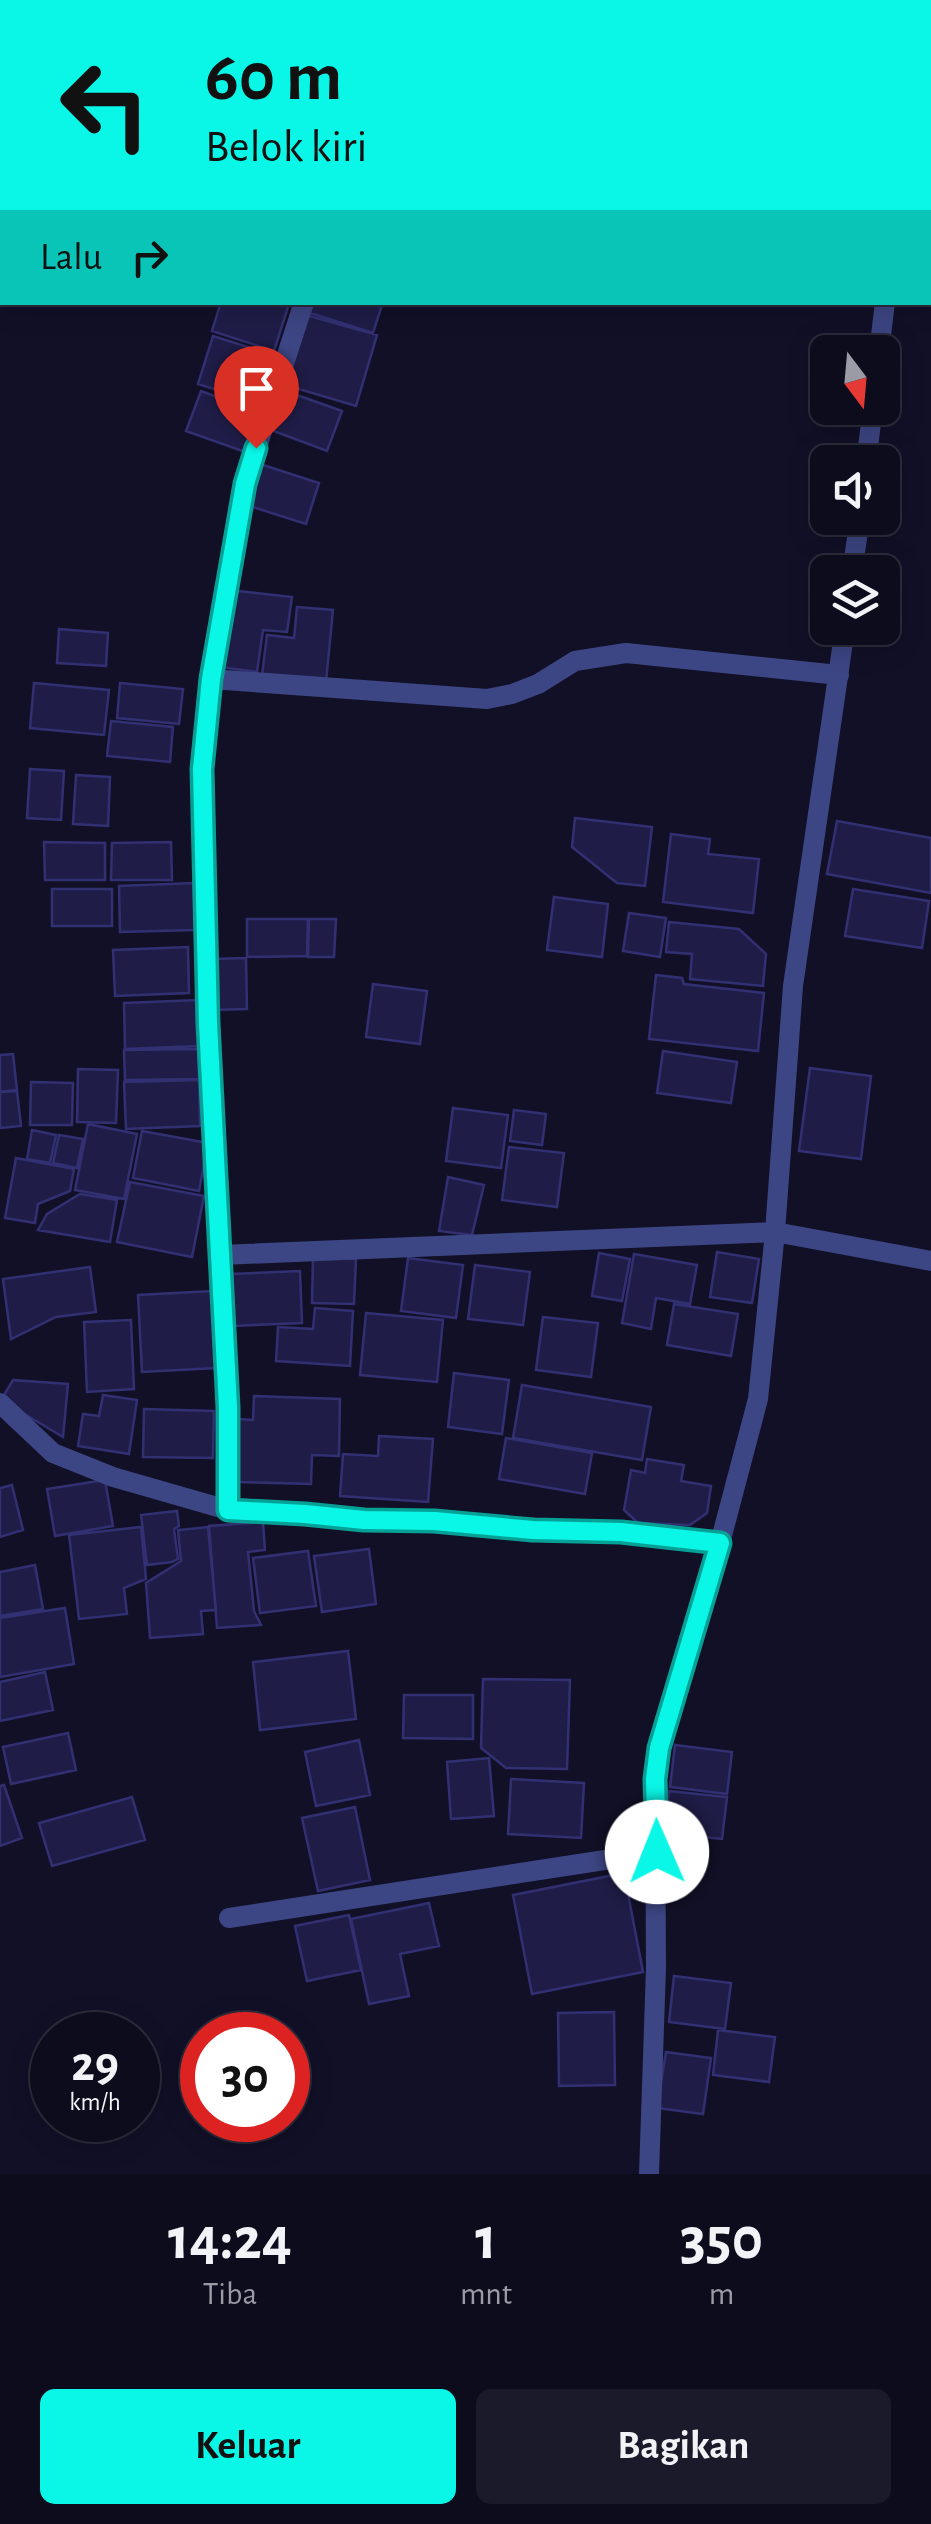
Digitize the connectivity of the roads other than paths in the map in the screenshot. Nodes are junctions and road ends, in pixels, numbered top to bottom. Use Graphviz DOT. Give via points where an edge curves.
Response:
graph roads {
  1 [pos="303,305"];
  2 [pos="885,305"];
  3 [pos="881,335"];
  4 [pos="843,645"];
  5 [pos="839,675"];
  6 [pos="211,679"];
  7 [pos="775,1232"];
  8 [pos="221,1256"];
  9 [pos="931,1261"];
  10 [pos="0,1402"];
  11 [pos="228,1510"];
  12 [pos="720,1543"];
  13 [pos="657,1852"];
  14 [pos="229,1918"];
  15 [pos="649,2174"];
  1 -- 6 [label="street" via="245,484"];
  2 -- 3 [label="street"];
  4 -- 5 [label="street"];
  5 -- 6 [label="street" via="626,653 575,661 538,684 486,700"];
  5 -- 7 [label="street" via="792,986"];
  6 -- 8 [label="street" via="202,769"];
  7 -- 8 [label="street"];
  7 -- 9 [label="street"];
  7 -- 12 [label="street" via="758,1398"];
  8 -- 11 [label="street"];
  10 -- 11 [label="street" via="53,1453"];
  11 -- 12 [label="street"];
  12 -- 13 [label="street" via="659,1748"];
  13 -- 14 [label="street"];
  13 -- 15 [label="street"];
}
